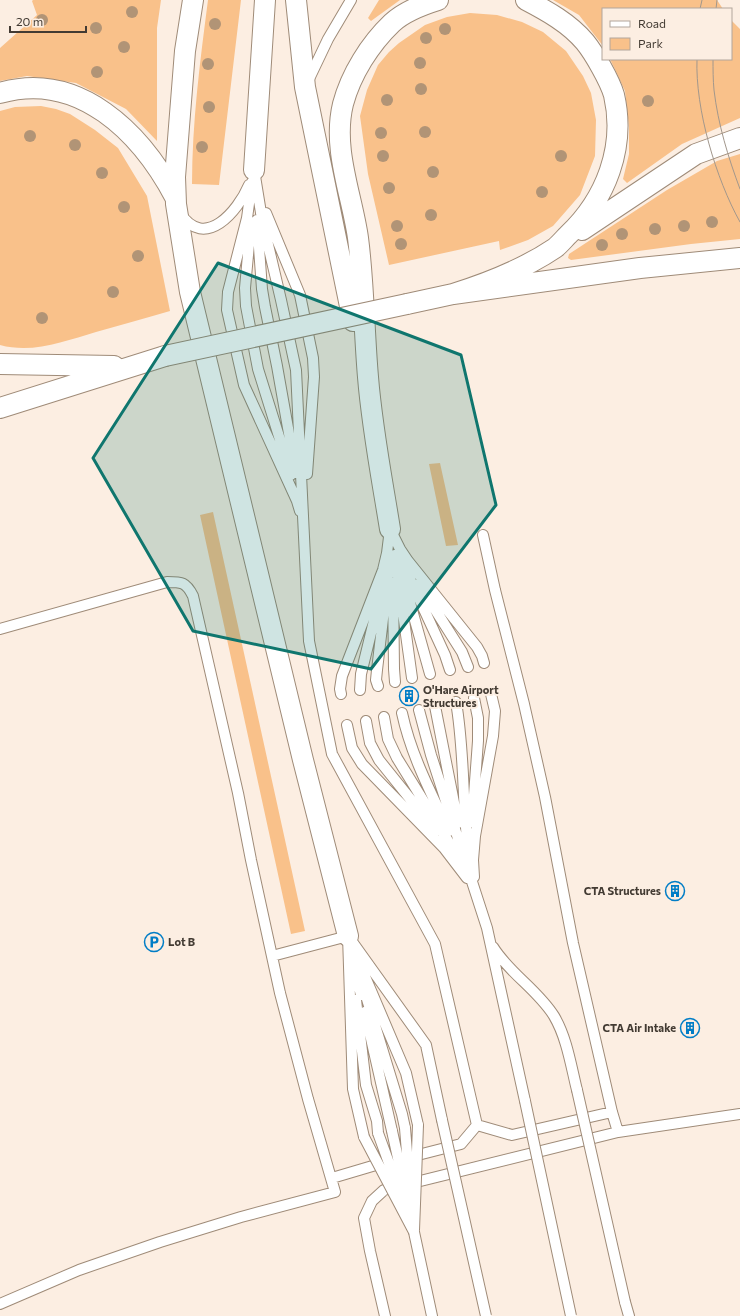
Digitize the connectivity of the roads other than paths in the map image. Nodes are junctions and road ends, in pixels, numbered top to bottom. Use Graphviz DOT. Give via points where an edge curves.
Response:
graph roads {
  1 [pos="192,0"];
  2 [pos="265,0"];
  3 [pos="296,0"];
  4 [pos="351,0"];
  5 [pos="438,0"];
  6 [pos="526,0"];
  7 [pos="305,87"];
  8 [pos="0,93"];
  9 [pos="740,138"];
  10 [pos="254,170"];
  11 [pos="175,200"];
  12 [pos="555,248"];
  13 [pos="740,258"];
  14 [pos="453,294"];
  15 [pos="0,364"];
  16 [pos="130,367"];
  17 [pos="0,408"];
  18 [pos="371,408"];
  19 [pos="304,527"];
  20 [pos="390,529"];
  21 [pos="483,535"];
  22 [pos="0,629"];
  23 [pos="484,663"];
  24 [pos="468,667"];
  25 [pos="450,670"];
  26 [pos="430,674"];
  27 [pos="412,678"];
  28 [pos="395,682"];
  29 [pos="378,686"];
  30 [pos="360,690"];
  31 [pos="341,694"];
  32 [pos="491,694"];
  33 [pos="474,698"];
  34 [pos="456,702"];
  35 [pos="435,706"];
  36 [pos="419,710"];
  37 [pos="402,713"];
  38 [pos="384,717"];
  39 [pos="366,721"];
  40 [pos="347,725"];
  41 [pos="474,889"];
  42 [pos="348,936"];
  43 [pos="491,943"];
  44 [pos="272,956"];
  45 [pos="612,1112"];
  46 [pos="740,1114"];
  47 [pos="477,1125"];
  48 [pos="618,1132"];
  49 [pos="332,1178"];
  50 [pos="414,1232"];
  51 [pos="0,1304"];
  52 [pos="385,1316"];
  53 [pos="432,1316"];
  54 [pos="486,1316"];
  55 [pos="571,1316"];
  56 [pos="628,1316"];
  1 -- 11 [label="street" via="185,51"];
  2 -- 10 [label="street"];
  3 -- 7 [label="street"];
  4 -- 7 [label="lane" via="328,39"];
  5 -- 18 [label="street" via="419,6 393,22 370,48 353,77 343,104 341,149 358,238"];
  6 -- 12 [label="street" via="550,13 584,41 614,94 617,129 610,175 598,199 580,224"];
  7 -- 18 [label="street"];
  8 -- 11 [label="street" via="39,88 70,94 95,106 118,122 138,143 156,165"];
  9 -- 12 [label="street" via="696,154"];
  10 -- 11 [label="lane" via="238,206 230,216 217,225 206,229 196,228 184,219"];
  10 -- 19 [label="lane" via="262,289"];
  10 -- 19 [label="lane" via="262,219 296,370"];
  10 -- 19 [label="lane" via="252,219 244,288 246,306 258,369 299,499"];
  10 -- 19 [label="lane" via="267,216 300,295 313,358 314,377"];
  10 -- 19 [label="lane" via="247,218 228,292 227,310 244,384 297,501"];
  11 -- 42 [label="street" via="190,292"];
  12 -- 14 [label="street" via="506,274"];
  13 -- 14 [label="street" via="640,268"];
  14 -- 16 [label="street, bridge" via="165,356"];
  15 -- 16 [label="street"];
  16 -- 17 [label="street"];
  18 -- 20 [label="street"];
  19 -- 47 [label="lane" via="310,651 332,754 435,944"];
  20 -- 23 [label="lane" via="408,561 477,647"];
  20 -- 24 [label="lane" via="406,563 462,652"];
  20 -- 25 [label="lane" via="403,565"];
  20 -- 26 [label="lane"];
  20 -- 27 [label="lane"];
  20 -- 28 [label="lane"];
  20 -- 29 [label="lane" via="391,554 376,680"];
  20 -- 30 [label="lane" via="386,570 361,674"];
  20 -- 31 [label="lane" via="383,570 342,676"];
  21 -- 45 [label="lane" via="544,790 574,943"];
  22 -- 44 [label="lane" via="167,582 178,582 188,587 193,596 207,654"];
  32 -- 41 [label="lane" via="494,712 493,736 475,836"];
  33 -- 41 [label="lane" via="478,718 478,741 471,835"];
  34 -- 41 [label="lane" via="462,745 466,836"];
  35 -- 41 [label="lane" via="461,838"];
  36 -- 41 [label="lane"];
  37 -- 41 [label="lane" via="415,758"];
  38 -- 41 [label="lane" via="388,739 397,758 450,843"];
  39 -- 41 [label="lane" via="370,743 379,760 446,845"];
  40 -- 41 [label="lane" via="352,748 362,764 444,848"];
  41 -- 43 [label="lane"];
  42 -- 44 [label="lane"];
  42 -- 50 [label="lane, bridge"];
  42 -- 50 [label="lane, bridge" via="405,1128"];
  42 -- 50 [label="lane, bridge" via="366,1085 378,1133"];
  42 -- 50 [label="lane, bridge" via="406,1073 418,1125"];
  42 -- 50 [label="lane, bridge" via="353,1089 364,1137"];
  42 -- 54 [label="lane, bridge" via="426,1045"];
  43 -- 55 [label="lane, bridge"];
  43 -- 56 [label="lane, bridge" via="543,1002 562,1034"];
  44 -- 49 [label="lane" via="308,1099"];
  45 -- 47 [label="lane" via="512,1135"];
  45 -- 48 [label="lane"];
  46 -- 48 [label="lane"];
  47 -- 49 [label="lane" via="461,1144"];
  48 -- 52 [label="lane" via="384,1190 372,1201 364,1218"];
  49 -- 51 [label="lane" via="335,1192 160,1242 78,1270"];
  50 -- 53 [label="lane"];
}
